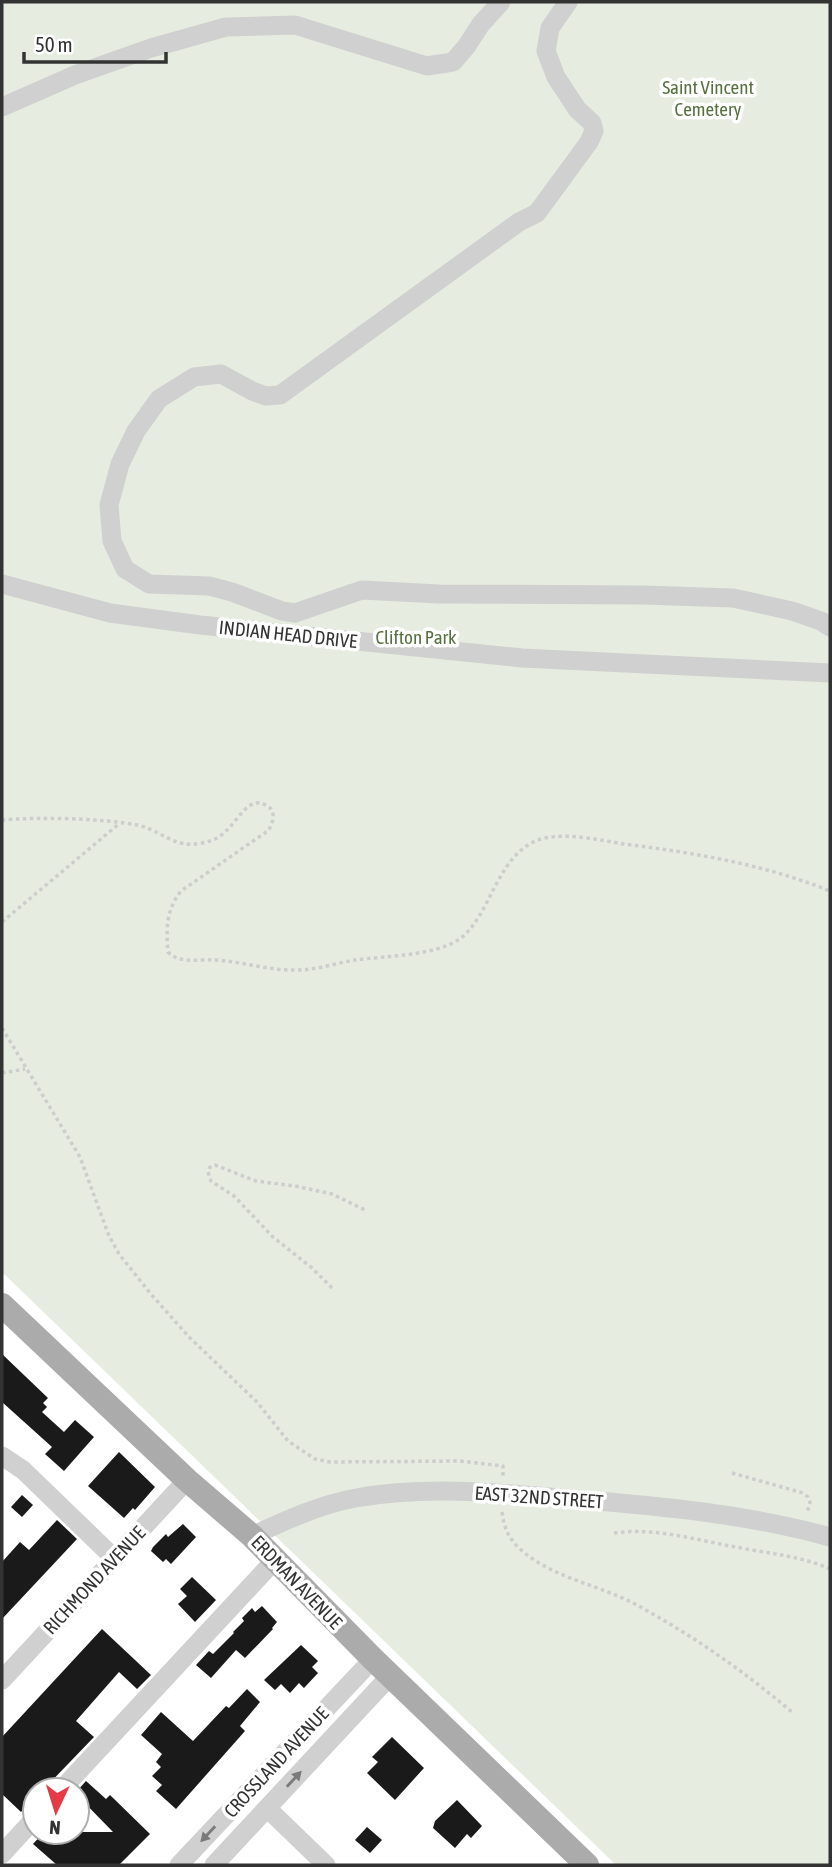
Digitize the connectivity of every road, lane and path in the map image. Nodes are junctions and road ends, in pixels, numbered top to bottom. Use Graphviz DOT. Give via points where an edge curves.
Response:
graph roads {
  1 [pos="501,2"];
  2 [pos="568,2"];
  3 [pos="2,107"];
  4 [pos="2,584"];
  5 [pos="830,627"];
  6 [pos="830,673"];
  7 [pos="2,820"];
  8 [pos="120,823"];
  9 [pos="830,891"];
  10 [pos="2,922"];
  11 [pos="2,1028"];
  12 [pos="25,1069"];
  13 [pos="2,1073"];
  14 [pos="365,1210"];
  15 [pos="332,1288"];
  16 [pos="2,1305"];
  17 [pos="2,1456"];
  18 [pos="732,1473"];
  19 [pos="187,1480"];
  20 [pos="503,1493"];
  21 [pos="803,1530"];
  22 [pos="614,1533"];
  23 [pos="252,1536"];
  24 [pos="830,1537"];
  25 [pos="114,1558"];
  26 [pos="275,1561"];
  27 [pos="830,1569"];
  28 [pos="381,1668"];
  29 [pos="2,1680"];
  30 [pos="793,1713"];
  31 [pos="74,1776"];
  32 [pos="267,1808"];
  33 [pos="21,1833"];
  34 [pos="2,1854"];
  35 [pos="179,1865"];
  36 [pos="214,1865"];
  37 [pos="326,1865"];
  38 [pos="587,1865"];
  1 -- 3 [label="street" via="453,62 439,65 427,66 295,25 226,27 151,48"];
  2 -- 5 [label="street" via="550,28 546,51 556,77 594,131 537,213 280,395 258,394 221,374 194,377 159,399 120,464 109,505 112,541 125,569 149,584 209,586 295,613 362,590 643,595 733,598 792,611"];
  4 -- 6 [label="street, INDIAN HEAD DRIVE" via="110,612 200,625 522,658"];
  7 -- 8 [label="path"];
  8 -- 9 [label="path" via="139,825 188,845 216,839 248,806 265,804 273,816 269,830 181,891 173,902 168,912 168,952 180,959 295,971 444,947 458,940 468,932 501,874 520,852 548,837 700,854"];
  8 -- 10 [label="path"];
  11 -- 12 [label="path"];
  12 -- 13 [label="path"];
  12 -- 20 [label="path" via="80,1157 119,1254 288,1441 315,1460 330,1462 460,1461 503,1466"];
  14 -- 15 [label="path" via="332,1194 256,1181 210,1167 211,1181 234,1196"];
  16 -- 19 [label="main road, ERDMAN AVENUE"];
  17 -- 25 [label="street" via="23,1470"];
  18 -- 21 [label="path" via="808,1497"];
  19 -- 23 [label="main road, ERDMAN AVENUE"];
  19 -- 25 [label="street, RICHMOND AVENUE"];
  20 -- 21 [label="street, EAST 32ND STREET" via="715,1514"];
  20 -- 23 [label="street, EAST 32ND STREET" via="427,1492 354,1498"];
  20 -- 30 [label="path" via="503,1525 509,1538 528,1555 561,1574 633,1603 694,1639 730,1661"];
  21 -- 24 [label="street, EAST 32ND STREET"];
  22 -- 27 [label="path" via="635,1530 677,1535 798,1557"];
  23 -- 26 [label="main road, ERDMAN AVENUE"];
  25 -- 29 [label="street, RICHMOND AVENUE"];
  26 -- 28 [label="main road, ERDMAN AVENUE"];
  26 -- 31 [label="street"];
  32 -- 28 [label="street, CROSSLAND AVENUE, one-way"];
  28 -- 35 [label="street, CROSSLAND AVENUE, one-way"];
  28 -- 38 [label="main road, ERDMAN AVENUE"];
  32 -- 36 [label="street, CROSSLAND AVENUE"];
  32 -- 37 [label="street"];
  33 -- 34 [label="street"];
}
